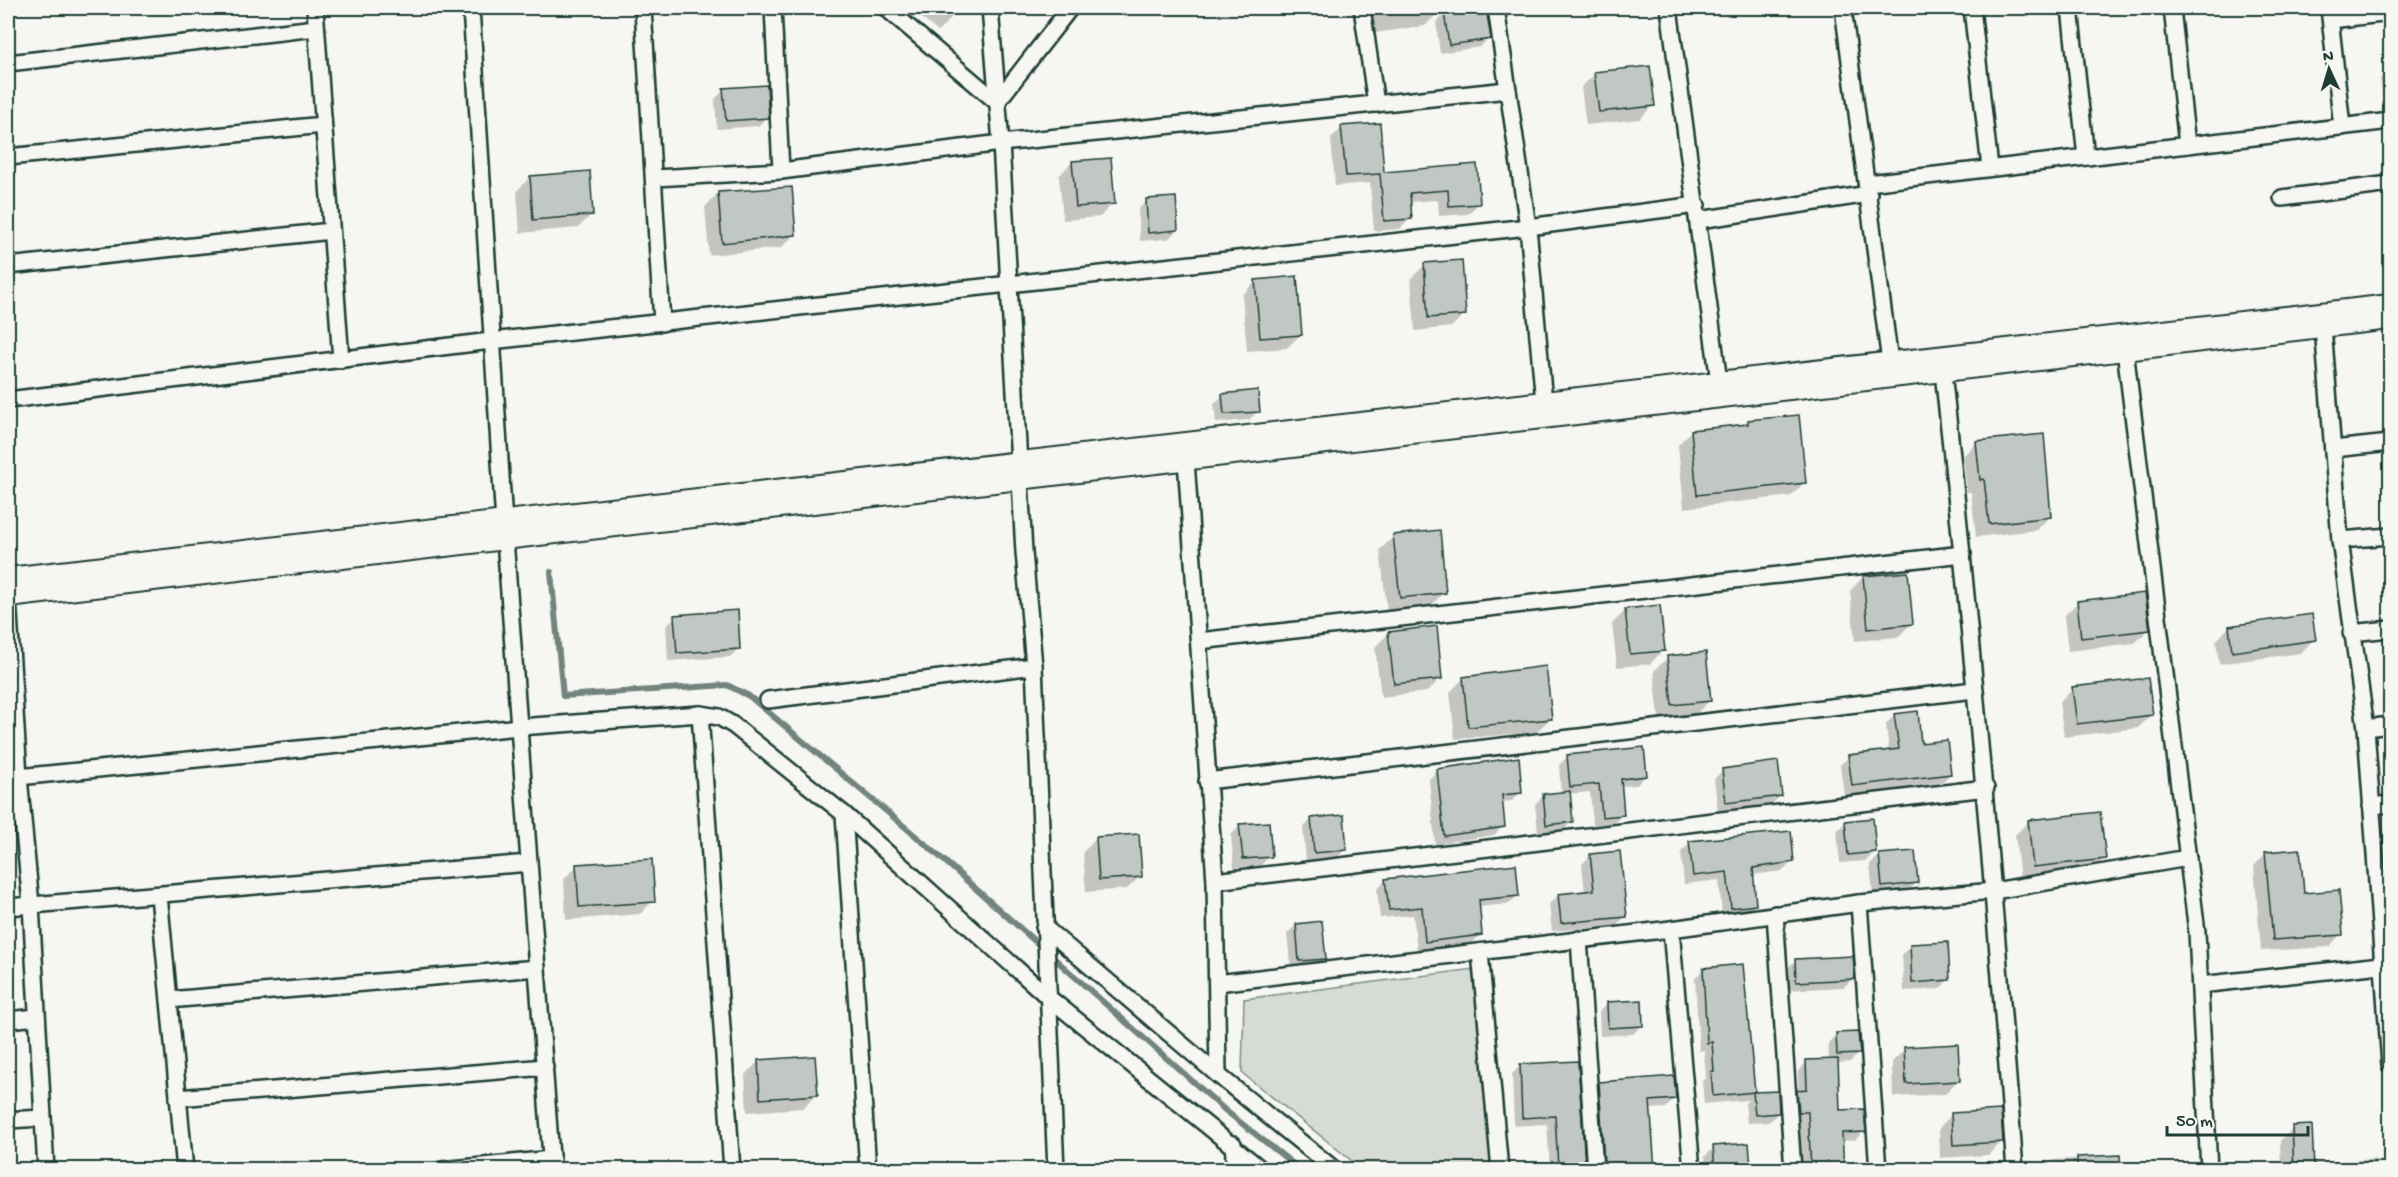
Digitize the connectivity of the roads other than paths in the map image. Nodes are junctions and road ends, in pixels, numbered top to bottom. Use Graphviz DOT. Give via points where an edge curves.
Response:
graph roads {
  1 [pos="315,8"];
  2 [pos="471,8"];
  3 [pos="643,8"];
  4 [pos="773,8"];
  5 [pos="886,8"];
  6 [pos="990,8"];
  7 [pos="1070,8"];
  8 [pos="1362,8"];
  9 [pos="1496,8"];
  10 [pos="1669,8"];
  11 [pos="1843,8"];
  12 [pos="1972,8"];
  13 [pos="2070,8"];
  14 [pos="2172,8"];
  15 [pos="2330,14"];
  16 [pos="2391,14"];
  17 [pos="316,28"];
  18 [pos="8,63"];
  19 [pos="1508,90"];
  20 [pos="997,102"];
  21 [pos="1376,104"];
  22 [pos="2391,121"];
  23 [pos="324,125"];
  24 [pos="2342,127"];
  25 [pos="1001,143"];
  26 [pos="2187,146"];
  27 [pos="8,157"];
  28 [pos="2086,157"];
  29 [pos="1990,168"];
  30 [pos="781,171"];
  31 [pos="655,178"];
  32 [pos="2391,184"];
  33 [pos="1868,188"];
  34 [pos="2282,198"];
  35 [pos="1698,213"];
  36 [pos="1528,227"];
  37 [pos="331,231"];
  38 [pos="8,266"];
  39 [pos="1007,285"];
  40 [pos="2391,305"];
  41 [pos="2391,319"];
  42 [pos="662,323"];
  43 [pos="2323,327"];
  44 [pos="491,341"];
  45 [pos="2125,351"];
  46 [pos="340,360"];
  47 [pos="1890,362"];
  48 [pos="1943,372"];
  49 [pos="1719,382"];
  50 [pos="8,400"];
  51 [pos="1544,402"];
  52 [pos="2391,442"];
  53 [pos="2333,449"];
  54 [pos="1186,460"];
  55 [pos="1019,471"];
  56 [pos="504,530"];
  57 [pos="2391,536"];
  58 [pos="2340,540"];
  59 [pos="1963,554"];
  60 [pos="8,591"];
  61 [pos="2391,629"];
  62 [pos="2351,633"];
  63 [pos="1199,640"];
  64 [pos="1034,666"];
  65 [pos="1974,690"];
  66 [pos="768,700"];
  67 [pos="700,714"];
  68 [pos="2391,725"];
  69 [pos="519,727"];
  70 [pos="2366,728"];
  71 [pos="14,777"];
  72 [pos="1207,781"];
  73 [pos="1986,788"];
  74 [pos="2391,804"];
  75 [pos="2371,806"];
  76 [pos="844,814"];
  77 [pos="2188,858"];
  78 [pos="529,863"];
  79 [pos="1215,881"];
  80 [pos="2385,883"];
  81 [pos="1994,891"];
  82 [pos="159,895"];
  83 [pos="1859,903"];
  84 [pos="31,905"];
  85 [pos="8,908"];
  86 [pos="1775,914"];
  87 [pos="1044,927"];
  88 [pos="1671,929"];
  89 [pos="1580,939"];
  90 [pos="1480,952"];
  91 [pos="2388,965"];
  92 [pos="537,968"];
  93 [pos="1217,983"];
  94 [pos="2200,985"];
  95 [pos="1048,997"];
  96 [pos="169,1000"];
  97 [pos="38,1017"];
  98 [pos="8,1020"];
  99 [pos="2391,1065"];
  100 [pos="544,1067"];
  101 [pos="1218,1075"];
  102 [pos="178,1098"];
  103 [pos="43,1118"];
  104 [pos="8,1120"];
  105 [pos="1233,1144"];
  106 [pos="552,1164"];
  107 [pos="46,1170"];
  108 [pos="185,1170"];
  109 [pos="442,1170"];
  110 [pos="732,1170"];
  111 [pos="868,1170"];
  112 [pos="1056,1170"];
  113 [pos="1235,1170"];
  114 [pos="1262,1170"];
  115 [pos="1335,1170"];
  116 [pos="1500,1170"];
  117 [pos="1595,1170"];
  118 [pos="1692,1170"];
  119 [pos="1793,1170"];
  120 [pos="1878,1170"];
  121 [pos="2015,1170"];
  122 [pos="2209,1170"];
  1 -- 17 [label="street"];
  2 -- 44 [label="street"];
  3 -- 31 [label="street"];
  4 -- 30 [label="street"];
  5 -- 20 [label="street"];
  6 -- 20 [label="street"];
  7 -- 20 [label="street"];
  8 -- 21 [label="street"];
  9 -- 19 [label="street"];
  10 -- 35 [label="street"];
  11 -- 33 [label="street"];
  12 -- 29 [label="street"];
  13 -- 28 [label="street"];
  14 -- 26 [label="street"];
  15 -- 16 [label="street"];
  15 -- 24 [label="street"];
  17 -- 18 [label="street"];
  17 -- 23 [label="street"];
  19 -- 21 [label="street"];
  19 -- 36 [label="street"];
  20 -- 25 [label="street"];
  21 -- 25 [label="street"];
  22 -- 24 [label="street"];
  23 -- 27 [label="street"];
  23 -- 37 [label="street"];
  24 -- 26 [label="street"];
  25 -- 30 [label="street"];
  25 -- 39 [label="street"];
  26 -- 28 [label="street"];
  28 -- 29 [label="street"];
  29 -- 33 [label="street"];
  30 -- 31 [label="street"];
  31 -- 42 [label="street"];
  32 -- 34 [label="street"];
  33 -- 35 [label="street"];
  33 -- 47 [label="street"];
  35 -- 36 [label="street"];
  35 -- 49 [label="street"];
  36 -- 39 [label="street"];
  36 -- 51 [label="street"];
  37 -- 38 [label="street"];
  37 -- 46 [label="street"];
  39 -- 42 [label="street"];
  39 -- 55 [label="street"];
  40 -- 47 [label="street"];
  41 -- 43 [label="street"];
  42 -- 44 [label="street"];
  43 -- 45 [label="street"];
  43 -- 53 [label="street"];
  44 -- 46 [label="street"];
  44 -- 56 [label="street"];
  45 -- 48 [label="street"];
  45 -- 77 [label="street"];
  46 -- 50 [label="street"];
  47 -- 49 [label="street"];
  48 -- 54 [label="street"];
  48 -- 59 [label="street"];
  49 -- 51 [label="street"];
  51 -- 55 [label="street"];
  52 -- 53 [label="street"];
  53 -- 58 [label="street"];
  54 -- 55 [label="street"];
  54 -- 63 [label="street"];
  55 -- 56 [label="street"];
  55 -- 64 [label="street"];
  56 -- 60 [label="street"];
  56 -- 69 [label="street"];
  57 -- 58 [label="street"];
  58 -- 62 [label="street"];
  59 -- 63 [label="street"];
  59 -- 65 [label="street"];
  60 -- 71 [label="street"];
  61 -- 62 [label="street"];
  62 -- 70 [label="street"];
  63 -- 72 [label="street"];
  64 -- 66 [label="street"];
  64 -- 87 [label="street"];
  65 -- 72 [label="street"];
  65 -- 73 [label="street"];
  67 -- 69 [label="street"];
  67 -- 76 [label="street" via="726,720"];
  67 -- 110 [label="street"];
  68 -- 70 [label="street"];
  69 -- 71 [label="street"];
  69 -- 78 [label="street"];
  70 -- 75 [label="street"];
  71 -- 84 [label="street"];
  72 -- 79 [label="street"];
  73 -- 79 [label="street"];
  73 -- 81 [label="street"];
  74 -- 75 [label="street"];
  75 -- 80 [label="street"];
  76 -- 95 [label="street"];
  76 -- 111 [label="street"];
  77 -- 81 [label="street"];
  77 -- 94 [label="street"];
  78 -- 82 [label="street"];
  78 -- 92 [label="street"];
  79 -- 93 [label="street"];
  80 -- 91 [label="street"];
  81 -- 83 [label="street"];
  81 -- 121 [label="street"];
  82 -- 84 [label="street"];
  82 -- 96 [label="street"];
  83 -- 86 [label="street"];
  83 -- 120 [label="street"];
  84 -- 85 [label="street"];
  84 -- 97 [label="street"];
  86 -- 88 [label="street"];
  86 -- 119 [label="street"];
  87 -- 95 [label="street"];
  87 -- 101 [label="street"];
  88 -- 89 [label="street"];
  88 -- 118 [label="street"];
  89 -- 90 [label="street"];
  89 -- 117 [label="street"];
  90 -- 93 [label="street"];
  90 -- 116 [label="street"];
  91 -- 94 [label="street"];
  91 -- 99 [label="street"];
  92 -- 96 [label="street"];
  92 -- 100 [label="street"];
  93 -- 101 [label="street"];
  94 -- 122 [label="street"];
  95 -- 105 [label="street"];
  95 -- 112 [label="street"];
  96 -- 102 [label="street"];
  97 -- 98 [label="street"];
  97 -- 103 [label="street"];
  100 -- 102 [label="street"];
  100 -- 106 [label="street"];
  101 -- 115 [label="street"];
  102 -- 108 [label="street"];
  103 -- 104 [label="street"];
  103 -- 107 [label="street"];
  105 -- 113 [label="street"];
  105 -- 114 [label="street"];
  106 -- 109 [label="street"];
}
